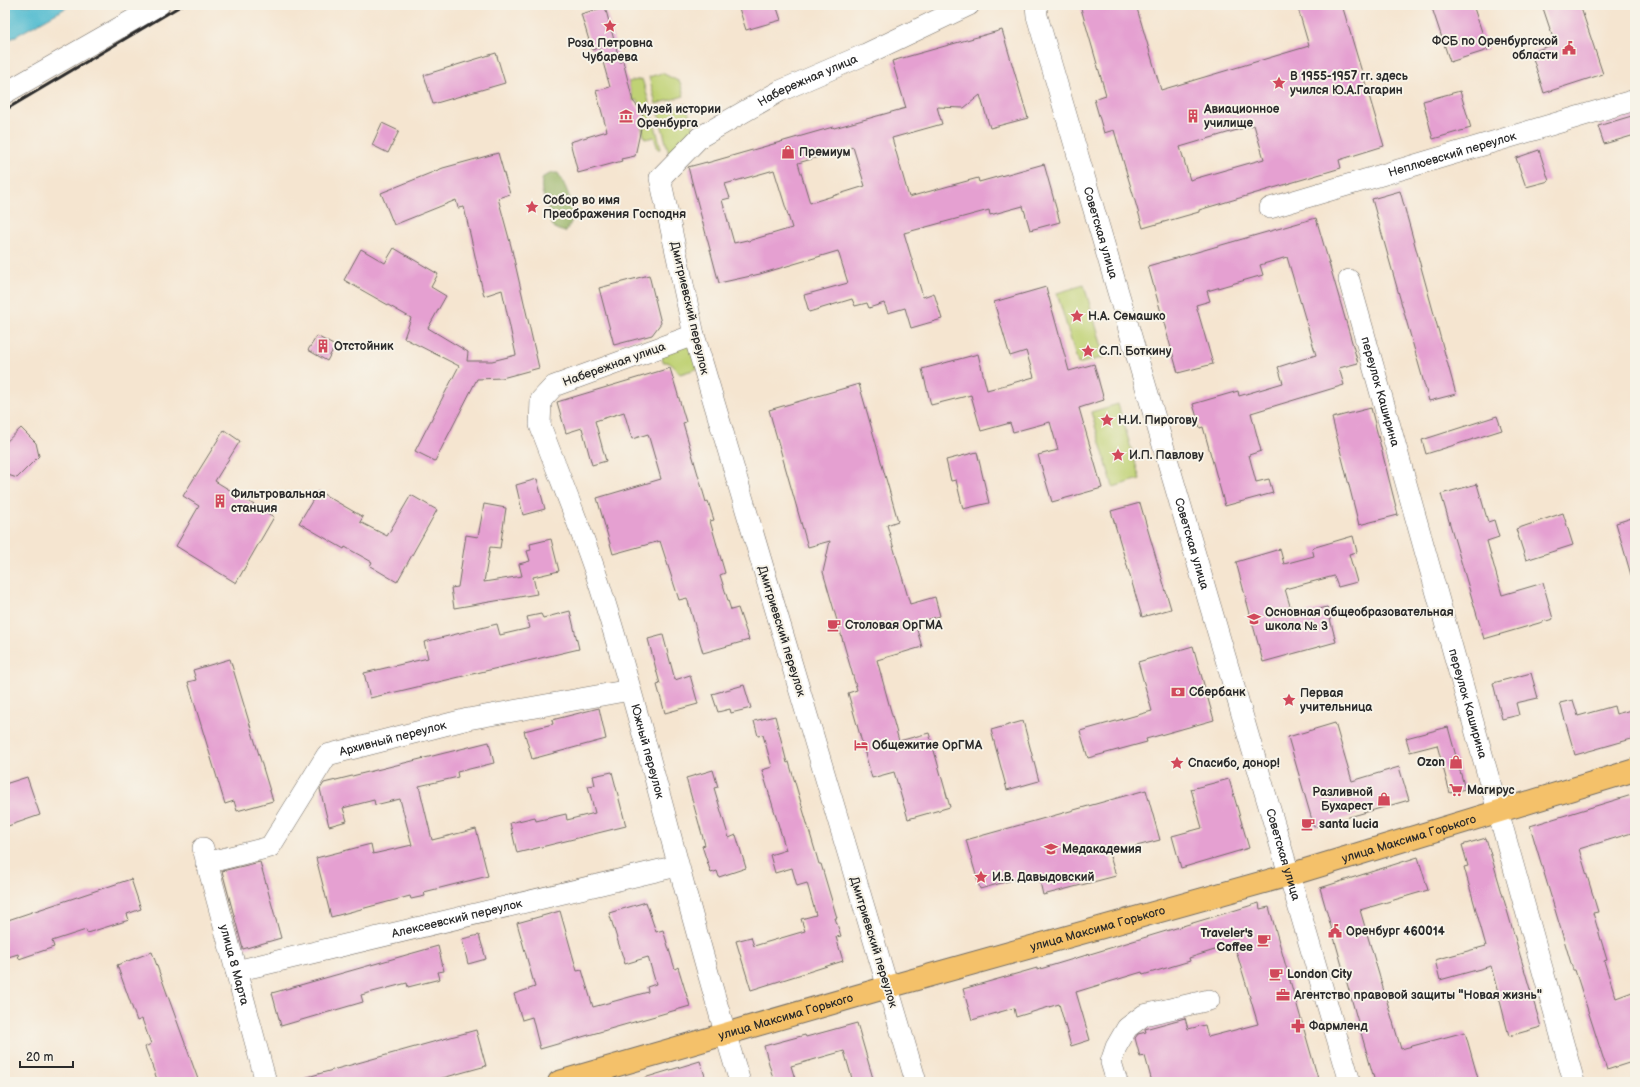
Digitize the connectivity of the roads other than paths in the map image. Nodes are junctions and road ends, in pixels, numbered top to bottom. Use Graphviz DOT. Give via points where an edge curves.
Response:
graph roads {
  1 [pos="159,5"];
  2 [pos="969,5"];
  3 [pos="1036,5"];
  4 [pos="5,93"];
  5 [pos="1635,100"];
  6 [pos="660,178"];
  7 [pos="1270,208"];
  8 [pos="1349,280"];
  9 [pos="694,335"];
  10 [pos="540,425"];
  11 [pos="630,690"];
  12 [pos="1635,770"];
  13 [pos="1497,812"];
  14 [pos="204,856"];
  15 [pos="677,866"];
  16 [pos="1289,875"];
  17 [pos="236,971"];
  18 [pos="888,987"];
  19 [pos="1209,1000"];
  20 [pos="725,1033"];
  21 [pos="266,1082"];
  22 [pos="559,1082"];
  23 [pos="740,1082"];
  24 [pos="916,1082"];
  25 [pos="1117,1082"];
  26 [pos="1350,1082"];
  27 [pos="1574,1082"];
  1 -- 4 [label="street"];
  2 -- 6 [label="street, Набережная улица" via="866,54 780,90 700,137"];
  3 -- 16 [label="street, Советская улица" via="1037,16"];
  5 -- 7 [label="street, Неплюевский переулок"];
  6 -- 9 [label="street, Дмитриевский переулок"];
  8 -- 13 [label="street, переулок Каширина"];
  9 -- 10 [label="street, Набережная улица" via="554,386 541,400"];
  9 -- 18 [label="street, Дмитриевский переулок"];
  10 -- 11 [label="street, Южный переулок" via="596,576"];
  11 -- 14 [label="street, Архивный переулок" via="468,720 326,755 270,847"];
  11 -- 15 [label="street, Южный переулок"];
  12 -- 13 [label="main road, улица Максима Горького"];
  13 -- 16 [label="main road, улица Максима Горького"];
  13 -- 27 [label="street, переулок Каширина"];
  14 -- 17 [label="street, улица 8 Марта"];
  15 -- 17 [label="street, Алексеевский переулок"];
  15 -- 20 [label="street, Южный переулок"];
  16 -- 18 [label="main road, улица Максима Горького"];
  16 -- 26 [label="street, Советская улица"];
  17 -- 21 [label="street, улица 8 Марта"];
  18 -- 20 [label="main road, улица Максима Горького"];
  18 -- 24 [label="street, Дмитриевский переулок"];
  19 -- 25 [label="street" via="1144,1015 1127,1028 1111,1062"];
  20 -- 22 [label="main road, улица Максима Горького"];
  20 -- 23 [label="street, Южный переулок"];
}
